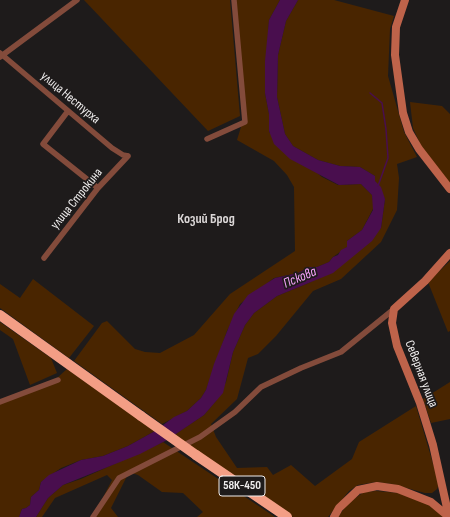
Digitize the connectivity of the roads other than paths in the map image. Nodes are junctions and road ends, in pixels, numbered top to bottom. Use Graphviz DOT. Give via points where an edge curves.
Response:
graph roads {
  1 [pos="77,0"];
  2 [pos="234,0"];
  3 [pos="405,0"];
  4 [pos="1,55"];
  5 [pos="68,111"];
  6 [pos="207,139"];
  7 [pos="128,156"];
  8 [pos="98,188"];
  9 [pos="450,189"];
  10 [pos="450,253"];
  11 [pos="44,258"];
  12 [pos="394,309"];
  13 [pos="0,315"];
  14 [pos="58,380"];
  15 [pos="0,402"];
  16 [pos="93,517"];
  17 [pos="287,517"];
  18 [pos="334,517"];
  19 [pos="449,517"];
  1 -- 4 [label="street"];
  2 -- 6 [label="street" via="245,122"];
  3 -- 9 [label="street" via="396,28 395,55 403,113 409,132 419,149"];
  4 -- 5 [label="street, улица Нестурха"];
  5 -- 7 [label="street, улица Нестурха" via="112,148"];
  5 -- 8 [label="street" via="43,144"];
  7 -- 8 [label="street, улица Строкина"];
  8 -- 11 [label="street, улица Строкина"];
  10 -- 12 [label="street"];
  12 -- 16 [label="street" via="340,352 261,387 239,409 200,437 119,478"];
  12 -- 19 [label="street, Северная улица" via="394,336 433,445"];
  13 -- 17 [label="highway, 58К-450, bridge"];
  14 -- 15 [label="street"];
  18 -- 19 [label="street" via="339,508 358,490 377,486 398,489 431,502"];
}
